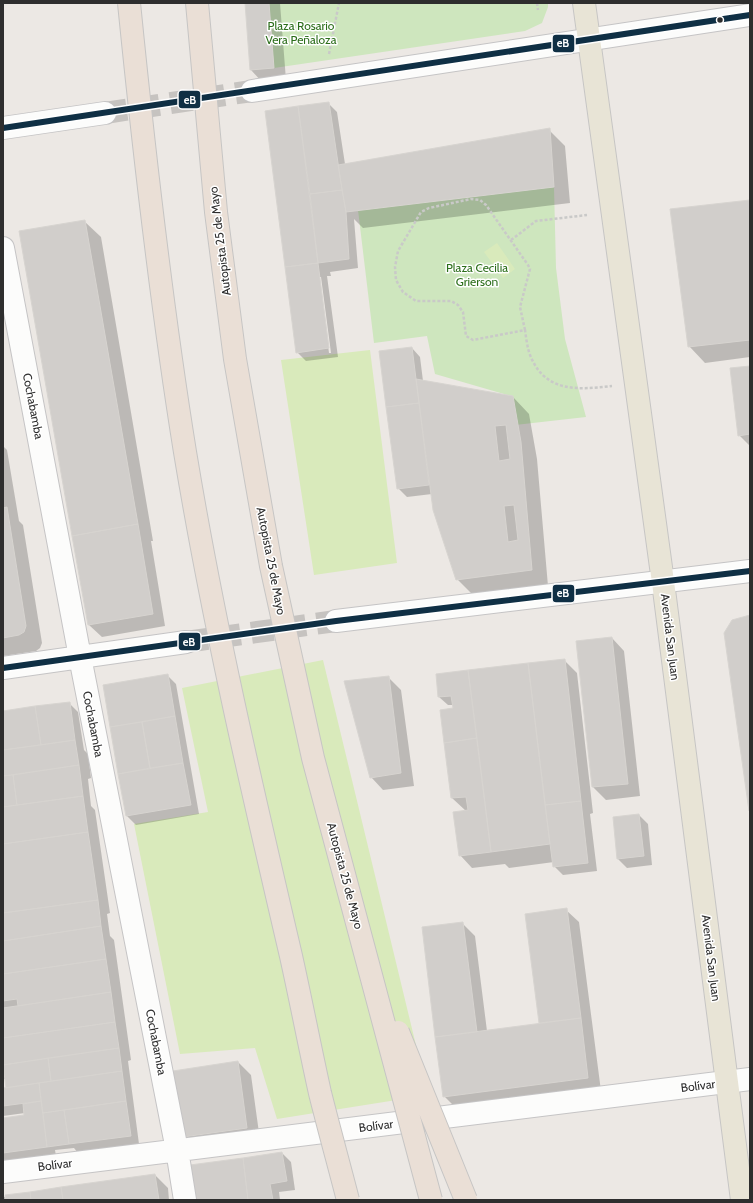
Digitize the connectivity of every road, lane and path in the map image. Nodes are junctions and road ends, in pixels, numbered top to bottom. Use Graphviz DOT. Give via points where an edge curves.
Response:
graph roads {
  1 [pos="129,3"];
  2 [pos="197,3"];
  3 [pos="339,3"];
  4 [pos="537,3"];
  5 [pos="584,3"];
  6 [pos="538,10"];
  7 [pos="750,15"];
  8 [pos="590,39"];
  9 [pos="323,80"];
  10 [pos="252,91"];
  11 [pos="105,113"];
  12 [pos="3,128"];
  13 [pos="613,213"];
  14 [pos="511,240"];
  15 [pos="3,248"];
  16 [pos="525,330"];
  17 [pos="636,383"];
  18 [pos="750,571"];
  19 [pos="663,582"];
  20 [pos="336,621"];
  21 [pos="186,642"];
  22 [pos="80,657"];
  23 [pos="3,668"];
  24 [pos="364,947"];
  25 [pos="750,1079"];
  26 [pos="726,1082"];
  27 [pos="177,1150"];
  28 [pos="3,1172"];
  29 [pos="185,1200"];
  30 [pos="348,1200"];
  31 [pos="431,1200"];
  32 [pos="466,1200"];
  33 [pos="742,1200"];
  1 -- 30 [label="highway, bridge" via="161,285 185,452 205,562 233,704 321,1096"];
  2 -- 24 [label="highway, Autopista 25 de Mayo, bridge" via="216,212 235,359 269,558 313,758"];
  3 -- 9 [label="path"];
  4 -- 6 [label="path"];
  5 -- 8 [label="main road, Avenida San Juan"];
  7 -- 8 [label="street"];
  8 -- 9 [label="street"];
  8 -- 13 [label="main road, Avenida San Juan"];
  9 -- 10 [label="street"];
  11 -- 12 [label="street"];
  13 -- 14 [label="path" via="536,221"];
  13 -- 17 [label="main road, Avenida San Juan"];
  14 -- 16 [label="path" via="530,269 520,307"];
  14 -- 16 [label="path" via="480,200 471,199 429,208 422,212 398,251 396,280 403,292 416,301 451,301 458,305 463,312 466,336 473,340"];
  15 -- 22 [label="street, Cochabamba"];
  16 -- 17 [label="path" via="529,352 537,368 549,381 568,388 587,389"];
  17 -- 19 [label="main road, Avenida San Juan"];
  18 -- 19 [label="street"];
  19 -- 20 [label="street"];
  19 -- 26 [label="main road, Avenida San Juan"];
  21 -- 22 [label="street"];
  22 -- 23 [label="street"];
  22 -- 27 [label="street, Cochabamba"];
  24 -- 31 [label="highway, Autopista 25 de Mayo, bridge"];
  24 -- 32 [label="highway, bridge"];
  25 -- 26 [label="street, Bolívar"];
  26 -- 27 [label="street, Bolívar"];
  26 -- 33 [label="main road, Avenida San Juan"];
  27 -- 28 [label="street, Bolívar"];
  27 -- 29 [label="street, Cochabamba"];
}
